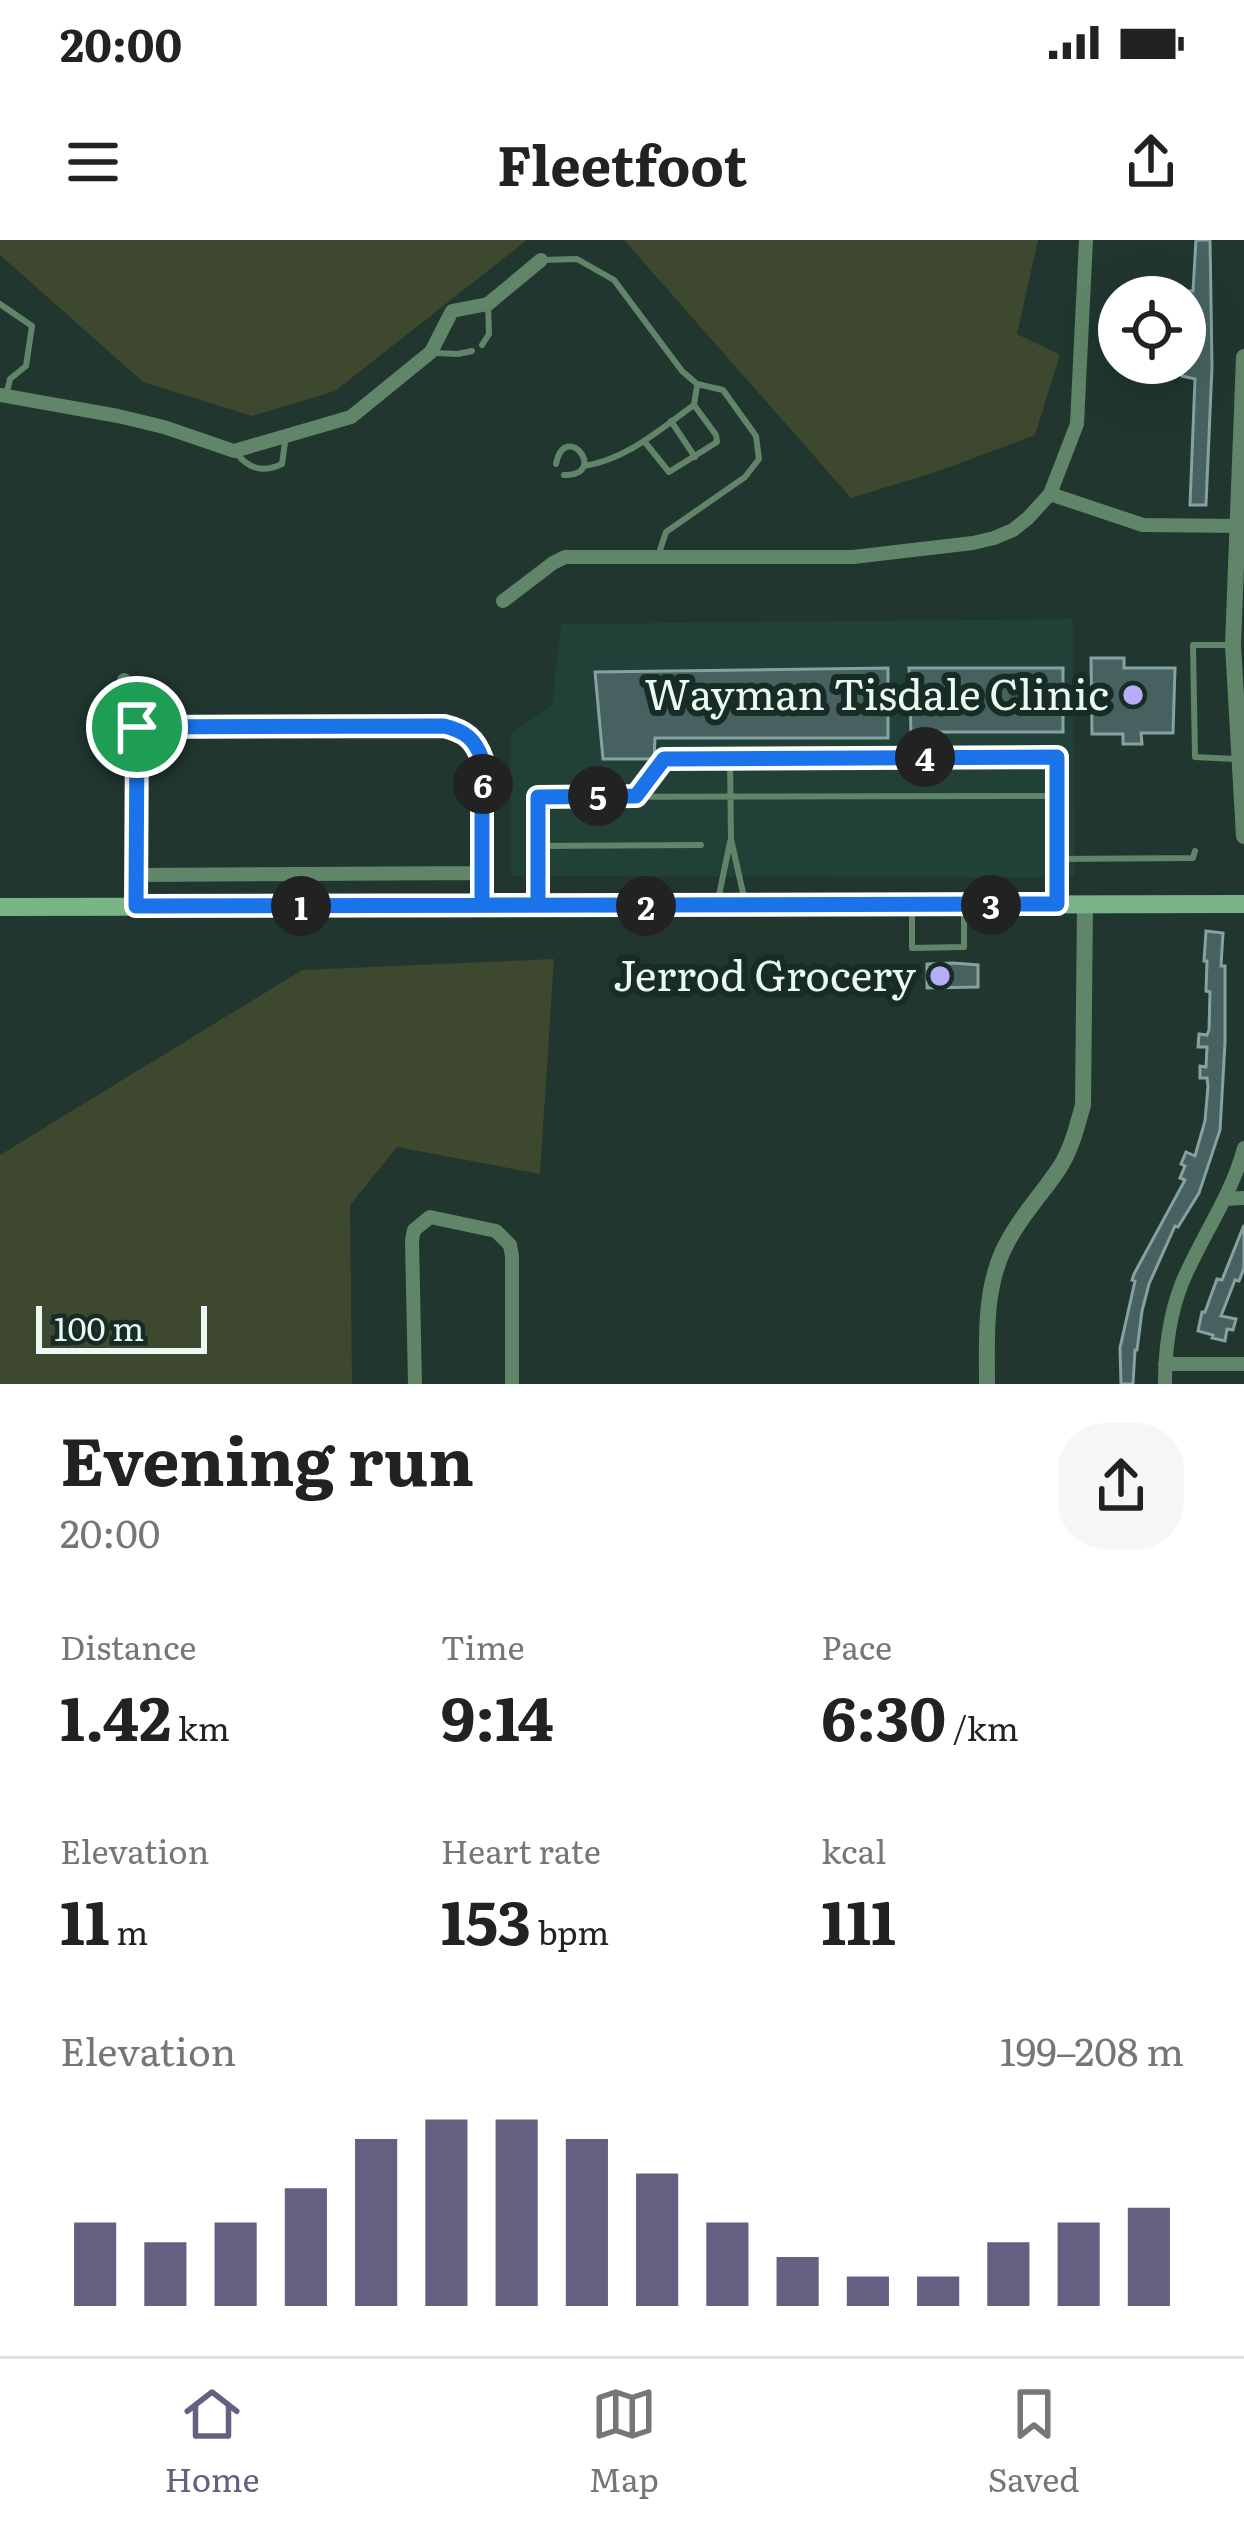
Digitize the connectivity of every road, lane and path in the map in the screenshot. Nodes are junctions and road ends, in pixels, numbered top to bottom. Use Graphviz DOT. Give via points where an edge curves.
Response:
graph roads {
  1 [pos="1086,240"];
  2 [pos="542,260"];
  3 [pos="0,304"];
  4 [pos="488,304"];
  5 [pos="482,345"];
  6 [pos="472,351"];
  7 [pos="431,352"];
  8 [pos="1244,357"];
  9 [pos="697,384"];
  10 [pos="3,395"];
  11 [pos="694,405"];
  12 [pos="671,421"];
  13 [pos="286,435"];
  14 [pos="644,441"];
  15 [pos="234,451"];
  16 [pos="695,457"];
  17 [pos="556,464"];
  18 [pos="584,466"];
  19 [pos="564,475"];
  20 [pos="1050,494"];
  21 [pos="1239,526"];
  22 [pos="658,556"];
  23 [pos="1240,580"];
  24 [pos="503,601"];
  25 [pos="1233,645"];
  26 [pos="124,680"];
  27 [pos="137,727"];
  28 [pos="730,759"];
  29 [pos="1241,771"];
  30 [pos="636,796"];
  31 [pos="1057,796"];
  32 [pos="730,797"];
  33 [pos="1244,836"];
  34 [pos="731,839"];
  35 [pos="700,845"];
  36 [pos="538,846"];
  37 [pos="1195,851"];
  38 [pos="1057,859"];
  39 [pos="482,873"];
  40 [pos="136,875"];
  41 [pos="1057,904"];
  42 [pos="1085,904"];
  43 [pos="1244,904"];
  44 [pos="482,905"];
  45 [pos="538,905"];
  46 [pos="746,905"];
  47 [pos="912,905"];
  48 [pos="964,905"];
  49 [pos="136,906"];
  50 [pos="718,906"];
  51 [pos="0,907"];
  52 [pos="1244,1148"];
  53 [pos="1244,1198"];
  54 [pos="1225,1199"];
  55 [pos="1165,1364"];
  56 [pos="1244,1364"];
  57 [pos="415,1384"];
  58 [pos="512,1384"];
  59 [pos="987,1384"];
  60 [pos="1165,1384"];
  1 -- 20 [label="street" via="1077,424"];
  2 -- 4 [label="street"];
  2 -- 9 [label="lane" via="577,259 614,280"];
  3 -- 10 [label="lane" via="32,326 26,366"];
  4 -- 5 [label="lane"];
  4 -- 7 [label="street" via="452,310"];
  6 -- 7 [label="lane"];
  7 -- 13 [label="street" via="351,417"];
  8 -- 21 [label="street"];
  9 -- 11 [label="lane"];
  9 -- 22 [label="lane" via="723,390 756,436 759,459 666,532"];
  10 -- 15 [label="street" via="141,421"];
  11 -- 12 [label="lane"];
  11 -- 16 [label="lane" via="717,442"];
  12 -- 14 [label="lane"];
  12 -- 16 [label="lane"];
  13 -- 15 [label="street"];
  13 -- 15 [label="lane" via="282,464 270,470"];
  14 -- 16 [label="lane" via="669,472"];
  14 -- 18 [label="lane"];
  17 -- 18 [label="lane" via="560,451 573,447"];
  18 -- 19 [label="lane"];
  20 -- 21 [label="street" via="1143,525"];
  20 -- 22 [label="street" via="1013,530 973,543 853,557"];
  21 -- 23 [label="street"];
  22 -- 24 [label="street" via="565,557"];
  23 -- 25 [label="street"];
  25 -- 29 [label="street"];
  25 -- 29 [label="lane" via="1193,646 1195,757"];
  26 -- 27 [label="street"];
  27 -- 39 [label="street" via="444,726 470,736 482,759"];
  27 -- 40 [label="street"];
  28 -- 30 [label="lane" via="664,759"];
  28 -- 31 [label="lane" via="1057,757"];
  28 -- 32 [label="lane"];
  29 -- 33 [label="street"];
  30 -- 32 [label="lane"];
  30 -- 36 [label="lane" via="538,797"];
  31 -- 32 [label="lane"];
  31 -- 38 [label="lane"];
  32 -- 34 [label="lane"];
  34 -- 46 [label="lane"];
  34 -- 50 [label="lane"];
  35 -- 36 [label="lane"];
  36 -- 45 [label="lane"];
  37 -- 38 [label="lane"];
  38 -- 41 [label="lane"];
  39 -- 40 [label="street"];
  39 -- 44 [label="street"];
  40 -- 49 [label="street"];
  41 -- 42 [label="main road"];
  41 -- 48 [label="main road"];
  42 -- 43 [label="main road"];
  42 -- 59 [label="street" via="1082,1105 1062,1163 1001,1255 988,1302"];
  44 -- 45 [label="main road"];
  44 -- 49 [label="main road"];
  45 -- 50 [label="main road"];
  46 -- 47 [label="main road"];
  46 -- 50 [label="main road"];
  47 -- 48 [label="main road"];
  47 -- 48 [label="lane" via="912,948 964,947"];
  49 -- 51 [label="main road"];
  52 -- 54 [label="street"];
  53 -- 54 [label="street"];
  54 -- 55 [label="street" via="1180,1288"];
  55 -- 56 [label="street"];
  55 -- 60 [label="street"];
  57 -- 58 [label="street" via="412,1240 430,1217 496,1232 510,1245"];
}
